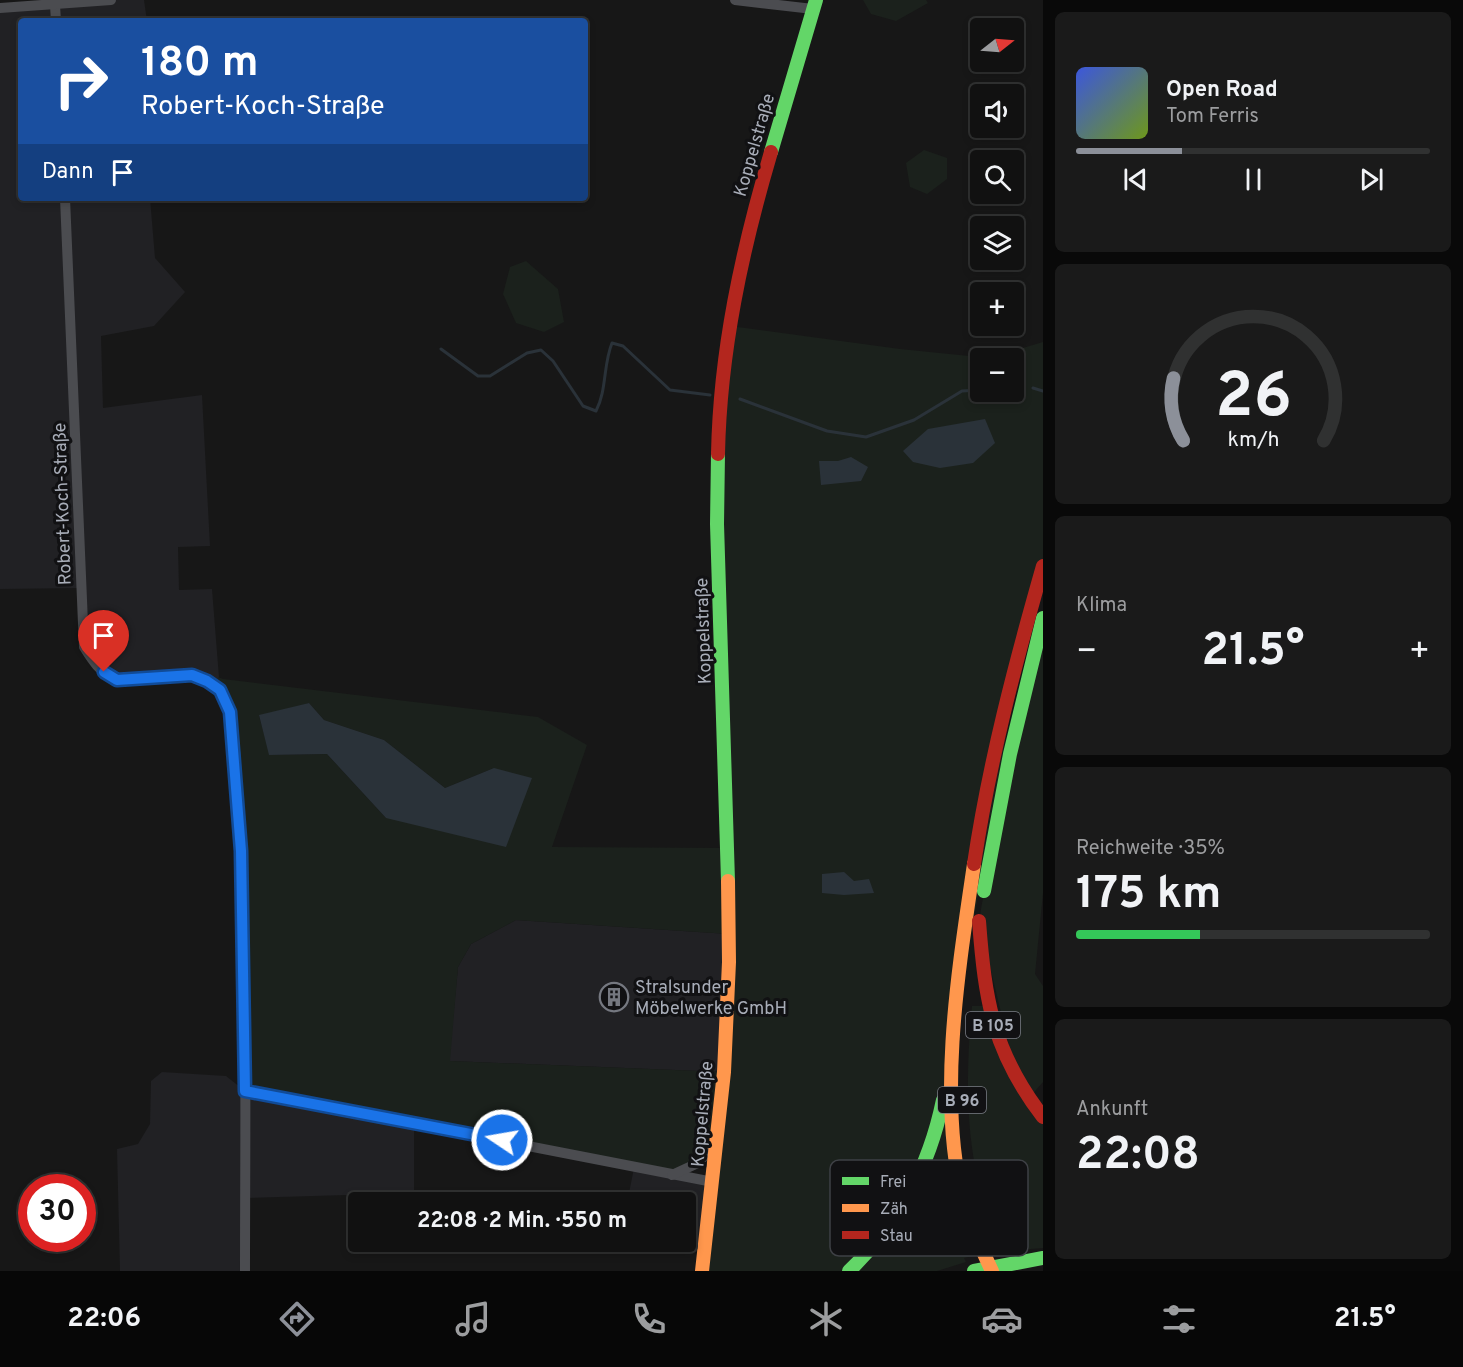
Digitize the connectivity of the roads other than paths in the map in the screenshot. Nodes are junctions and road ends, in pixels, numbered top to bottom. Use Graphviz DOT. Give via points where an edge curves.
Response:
graph roads {
  1 [pos="111,0"];
  2 [pos="735,0"];
  3 [pos="774,2"];
  4 [pos="815,4"];
  5 [pos="55,5"];
  6 [pos="0,8"];
  7 [pos="57,18"];
  8 [pos="65,201"];
  9 [pos="1043,566"];
  10 [pos="1043,618"];
  11 [pos="979,921"];
  12 [pos="956,1017"];
  13 [pos="245,1091"];
  14 [pos="1043,1117"];
  15 [pos="718,1142"];
  16 [pos="926,1160"];
  17 [pos="956,1160"];
  18 [pos="968,1160"];
  19 [pos="672,1175"];
  20 [pos="714,1182"];
  21 [pos="864,1256"];
  22 [pos="985,1256"];
  23 [pos="1000,1256"];
  24 [pos="1043,1258"];
  25 [pos="244,1271"];
  26 [pos="702,1271"];
  27 [pos="849,1271"];
  28 [pos="974,1271"];
  29 [pos="992,1271"];
  30 [pos="1007,1271"];
  1 -- 5 [label="street"];
  2 -- 3 [label="street"];
  3 -- 4 [label="street"];
  4 -- 15 [label="main road, Koppelstraße" via="756,203 732,307 719,405 717,524 729,934 726,1054"];
  5 -- 6 [label="street"];
  5 -- 7 [label="street"];
  8 -- 13 [label="street, Robert-Koch-Straße" via="84,647 93,663 117,680 192,675 207,681 220,690 230,712 241,851"];
  9 -- 12 [label="main road, B 105" via="989,777 966,921"];
  10 -- 11 [label="main road, B 105" via="1003,781"];
  11 -- 14 [label="main road, B 105" via="983,979 995,1032 1017,1079"];
  11 -- 18 [label="main road, B 96" via="962,1049"];
  12 -- 16 [label="main road, B 96" via="943,1101"];
  12 -- 17 [label="main road, B 96" via="952,1092"];
  13 -- 19 [label="street"];
  13 -- 25 [label="street, Robert-Koch-Straße"];
  15 -- 19 [label="street" via="698,1163"];
  15 -- 20 [label="main road, Koppelstraße"];
  19 -- 20 [label="street"];
  20 -- 26 [label="main road, Koppelstraße"];
  21 -- 27 [label="main road, B 96"];
  22 -- 29 [label="main road, B 96"];
  23 -- 30 [label="main road, B 96"];
  24 -- 28 [label="main road"];
}
